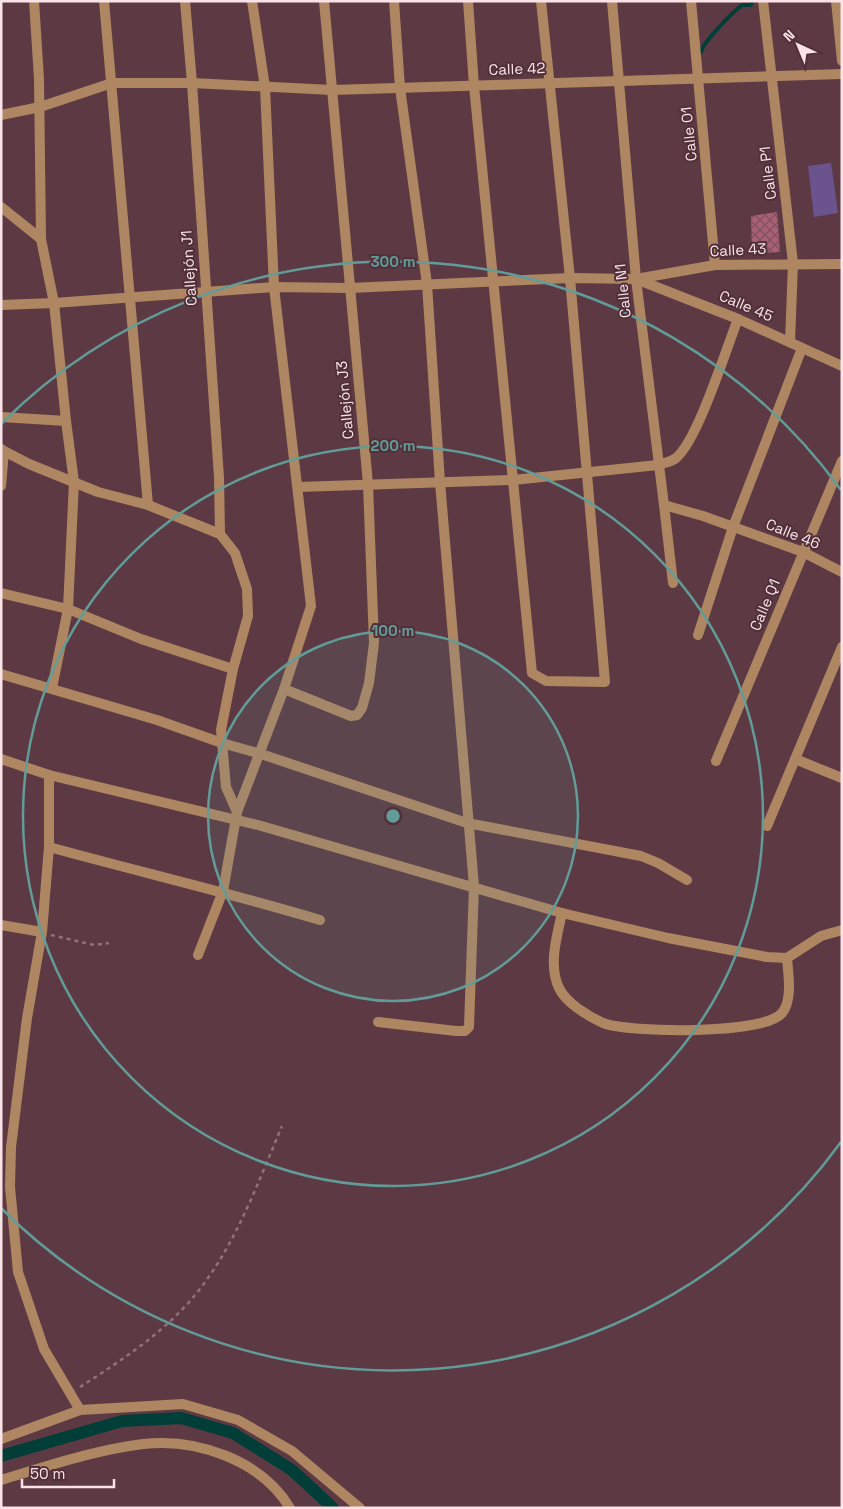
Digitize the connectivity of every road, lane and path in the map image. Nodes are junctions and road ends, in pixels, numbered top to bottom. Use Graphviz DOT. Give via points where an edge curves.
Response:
graph roads {
  1 [pos="34,1"];
  2 [pos="104,1"];
  3 [pos="185,1"];
  4 [pos="252,1"];
  5 [pos="324,1"];
  6 [pos="394,1"];
  7 [pos="468,1"];
  8 [pos="541,1"];
  9 [pos="612,1"];
  10 [pos="691,1"];
  11 [pos="763,1"];
  12 [pos="836,1"];
  13 [pos="842,60"];
  14 [pos="842,74"];
  15 [pos="771,76"];
  16 [pos="698,79"];
  17 [pos="619,81"];
  18 [pos="112,83"];
  19 [pos="192,83"];
  20 [pos="548,84"];
  21 [pos="474,86"];
  22 [pos="265,87"];
  23 [pos="400,88"];
  24 [pos="332,90"];
  25 [pos="40,106"];
  26 [pos="1,115"];
  27 [pos="1,207"];
  28 [pos="41,239"];
  29 [pos="793,263"];
  30 [pos="842,264"];
  31 [pos="716,265"];
  32 [pos="570,278"];
  33 [pos="636,279"];
  34 [pos="493,283"];
  35 [pos="427,284"];
  36 [pos="274,287"];
  37 [pos="350,288"];
  38 [pos="206,293"];
  39 [pos="131,296"];
  40 [pos="54,303"];
  41 [pos="1,305"];
  42 [pos="738,319"];
  43 [pos="790,342"];
  44 [pos="802,348"];
  45 [pos="842,366"];
  46 [pos="1,417"];
  47 [pos="66,421"];
  48 [pos="3,450"];
  49 [pos="842,461"];
  50 [pos="658,465"];
  51 [pos="587,472"];
  52 [pos="513,480"];
  53 [pos="74,482"];
  54 [pos="440,482"];
  55 [pos="368,484"];
  56 [pos="1,486"];
  57 [pos="298,487"];
  58 [pos="148,504"];
  59 [pos="664,504"];
  60 [pos="733,528"];
  61 [pos="220,534"];
  62 [pos="803,552"];
  63 [pos="842,572"];
  64 [pos="673,583"];
  65 [pos="1,593"];
  66 [pos="68,609"];
  67 [pos="698,635"];
  68 [pos="842,647"];
  69 [pos="233,669"];
  70 [pos="1,674"];
  71 [pos="52,688"];
  72 [pos="284,689"];
  73 [pos="222,743"];
  74 [pos="261,754"];
  75 [pos="1,759"];
  76 [pos="795,759"];
  77 [pos="716,761"];
  78 [pos="49,775"];
  79 [pos="842,778"];
  80 [pos="237,817"];
  81 [pos="467,823"];
  82 [pos="767,826"];
  83 [pos="49,847"];
  84 [pos="687,880"];
  85 [pos="474,886"];
  86 [pos="222,891"];
  87 [pos="562,913"];
  88 [pos="320,920"];
  89 [pos="1,925"];
  90 [pos="842,930"];
  91 [pos="42,932"];
  92 [pos="109,943"];
  93 [pos="198,954"];
  94 [pos="787,958"];
  95 [pos="378,1022"];
  96 [pos="282,1126"];
  97 [pos="1,1213"];
  98 [pos="13,1216"];
  99 [pos="70,1393"];
  100 [pos="80,1410"];
  101 [pos="1,1439"];
  102 [pos="1,1480"];
  103 [pos="290,1508"];
  104 [pos="360,1508"];
  1 -- 25 [label="street"];
  2 -- 18 [label="street"];
  3 -- 19 [label="street, Callejón J1"];
  4 -- 22 [label="street"];
  5 -- 24 [label="street, Callejón J3"];
  6 -- 23 [label="street"];
  7 -- 21 [label="street"];
  8 -- 20 [label="street"];
  9 -- 17 [label="street, Calle N1"];
  10 -- 16 [label="street, Calle O1"];
  11 -- 15 [label="street, Calle P1"];
  12 -- 13 [label="street"];
  14 -- 15 [label="street, Calle 42"];
  15 -- 16 [label="street, Calle 42"];
  15 -- 29 [label="street, Calle P1"];
  16 -- 17 [label="street, Calle 42"];
  16 -- 31 [label="street, Calle O1"];
  17 -- 20 [label="street, Calle 42"];
  17 -- 33 [label="street, Calle N1"];
  18 -- 19 [label="street, Calle 42"];
  18 -- 25 [label="street, Calle 42"];
  18 -- 39 [label="street" via="122,229"];
  19 -- 22 [label="street, Calle 42"];
  19 -- 38 [label="street, Callejón J1"];
  20 -- 21 [label="street, Calle 42"];
  20 -- 32 [label="street"];
  21 -- 23 [label="street, Calle 42"];
  21 -- 34 [label="street"];
  22 -- 24 [label="street, Calle 42"];
  22 -- 36 [label="street"];
  23 -- 24 [label="street, Calle 42"];
  23 -- 35 [label="street"];
  24 -- 37 [label="street, Callejón J3"];
  25 -- 26 [label="street, Calle 42"];
  25 -- 28 [label="street"];
  27 -- 28 [label="street"];
  28 -- 40 [label="street"];
  29 -- 30 [label="street, Calle 43"];
  29 -- 31 [label="street, Calle 43"];
  29 -- 43 [label="street, Calle P1"];
  31 -- 33 [label="street, Calle 43"];
  32 -- 33 [label="street"];
  32 -- 34 [label="street"];
  32 -- 51 [label="street"];
  33 -- 42 [label="street, Calle 45"];
  33 -- 50 [label="street, Calle N1"];
  34 -- 35 [label="street"];
  34 -- 52 [label="street"];
  35 -- 37 [label="street"];
  35 -- 54 [label="street"];
  36 -- 37 [label="street"];
  36 -- 38 [label="street"];
  36 -- 57 [label="street"];
  37 -- 55 [label="street, Callejón J3"];
  38 -- 39 [label="street"];
  38 -- 61 [label="street, Callejón J1"];
  39 -- 40 [label="street"];
  39 -- 58 [label="street"];
  40 -- 41 [label="street"];
  40 -- 47 [label="street"];
  42 -- 43 [label="street, Calle 45"];
  42 -- 50 [label="street" via="688,445 675,459"];
  43 -- 44 [label="street, Calle 45"];
  44 -- 45 [label="street, Calle 45"];
  44 -- 60 [label="street"];
  46 -- 47 [label="street"];
  47 -- 53 [label="street"];
  48 -- 53 [label="street"];
  48 -- 56 [label="street"];
  49 -- 62 [label="street, Calle Q1"];
  50 -- 51 [label="street"];
  50 -- 59 [label="street, Calle N1"];
  51 -- 52 [label="street"];
  51 -- 52 [label="street" via="605,682 546,681 532,673"];
  52 -- 54 [label="street"];
  53 -- 58 [label="street" via="98,492"];
  53 -- 66 [label="street"];
  54 -- 55 [label="street"];
  54 -- 81 [label="street"];
  55 -- 57 [label="street"];
  55 -- 72 [label="street, Callejón J3" via="374,643 362,708 358,715 351,716"];
  57 -- 72 [label="street" via="311,606"];
  58 -- 61 [label="street"];
  59 -- 60 [label="street"];
  59 -- 64 [label="street, Calle N1"];
  60 -- 62 [label="street, Calle 46"];
  60 -- 67 [label="street"];
  61 -- 69 [label="street" via="235,553 247,589 248,616"];
  62 -- 63 [label="street, Calle 46"];
  62 -- 77 [label="street, Calle Q1"];
  65 -- 66 [label="street"];
  66 -- 69 [label="street" via="141,639"];
  66 -- 71 [label="street"];
  68 -- 76 [label="street"];
  69 -- 73 [label="street" via="221,730"];
  70 -- 71 [label="street"];
  71 -- 73 [label="street"];
  72 -- 74 [label="street"];
  73 -- 74 [label="street"];
  73 -- 80 [label="street" via="226,787"];
  74 -- 80 [label="street"];
  74 -- 81 [label="street"];
  75 -- 78 [label="street"];
  76 -- 79 [label="street"];
  76 -- 82 [label="street"];
  78 -- 80 [label="street"];
  78 -- 83 [label="street"];
  80 -- 85 [label="street"];
  80 -- 86 [label="street"];
  81 -- 84 [label="street" via="641,856"];
  81 -- 85 [label="street"];
  83 -- 86 [label="street"];
  83 -- 91 [label="street"];
  85 -- 87 [label="street"];
  85 -- 95 [label="street" via="469,1026 464,1031 456,1031"];
  86 -- 88 [label="street"];
  86 -- 93 [label="street"];
  87 -- 94 [label="street" via="668,938"];
  87 -- 94 [label="street" via="554,953 558,987 566,999 604,1023 718,1031 749,1027 783,1012 788,995"];
  89 -- 91 [label="street"];
  90 -- 94 [label="street" via="821,936"];
  91 -- 92 [label="path" via="94,946"];
  91 -- 98 [label="street" via="27,1018 11,1147"];
  96 -- 99 [label="path" via="252,1197 226,1247 190,1300 151,1338"];
  97 -- 98 [label="street"];
  98 -- 99 [label="street" via="18,1272 44,1349"];
  99 -- 100 [label="street"];
  100 -- 101 [label="street"];
  100 -- 104 [label="street" via="183,1404 238,1420 292,1451"];
  102 -- 103 [label="street" via="82,1456 144,1444 180,1446 211,1450 238,1461 263,1476 281,1493"];
}
